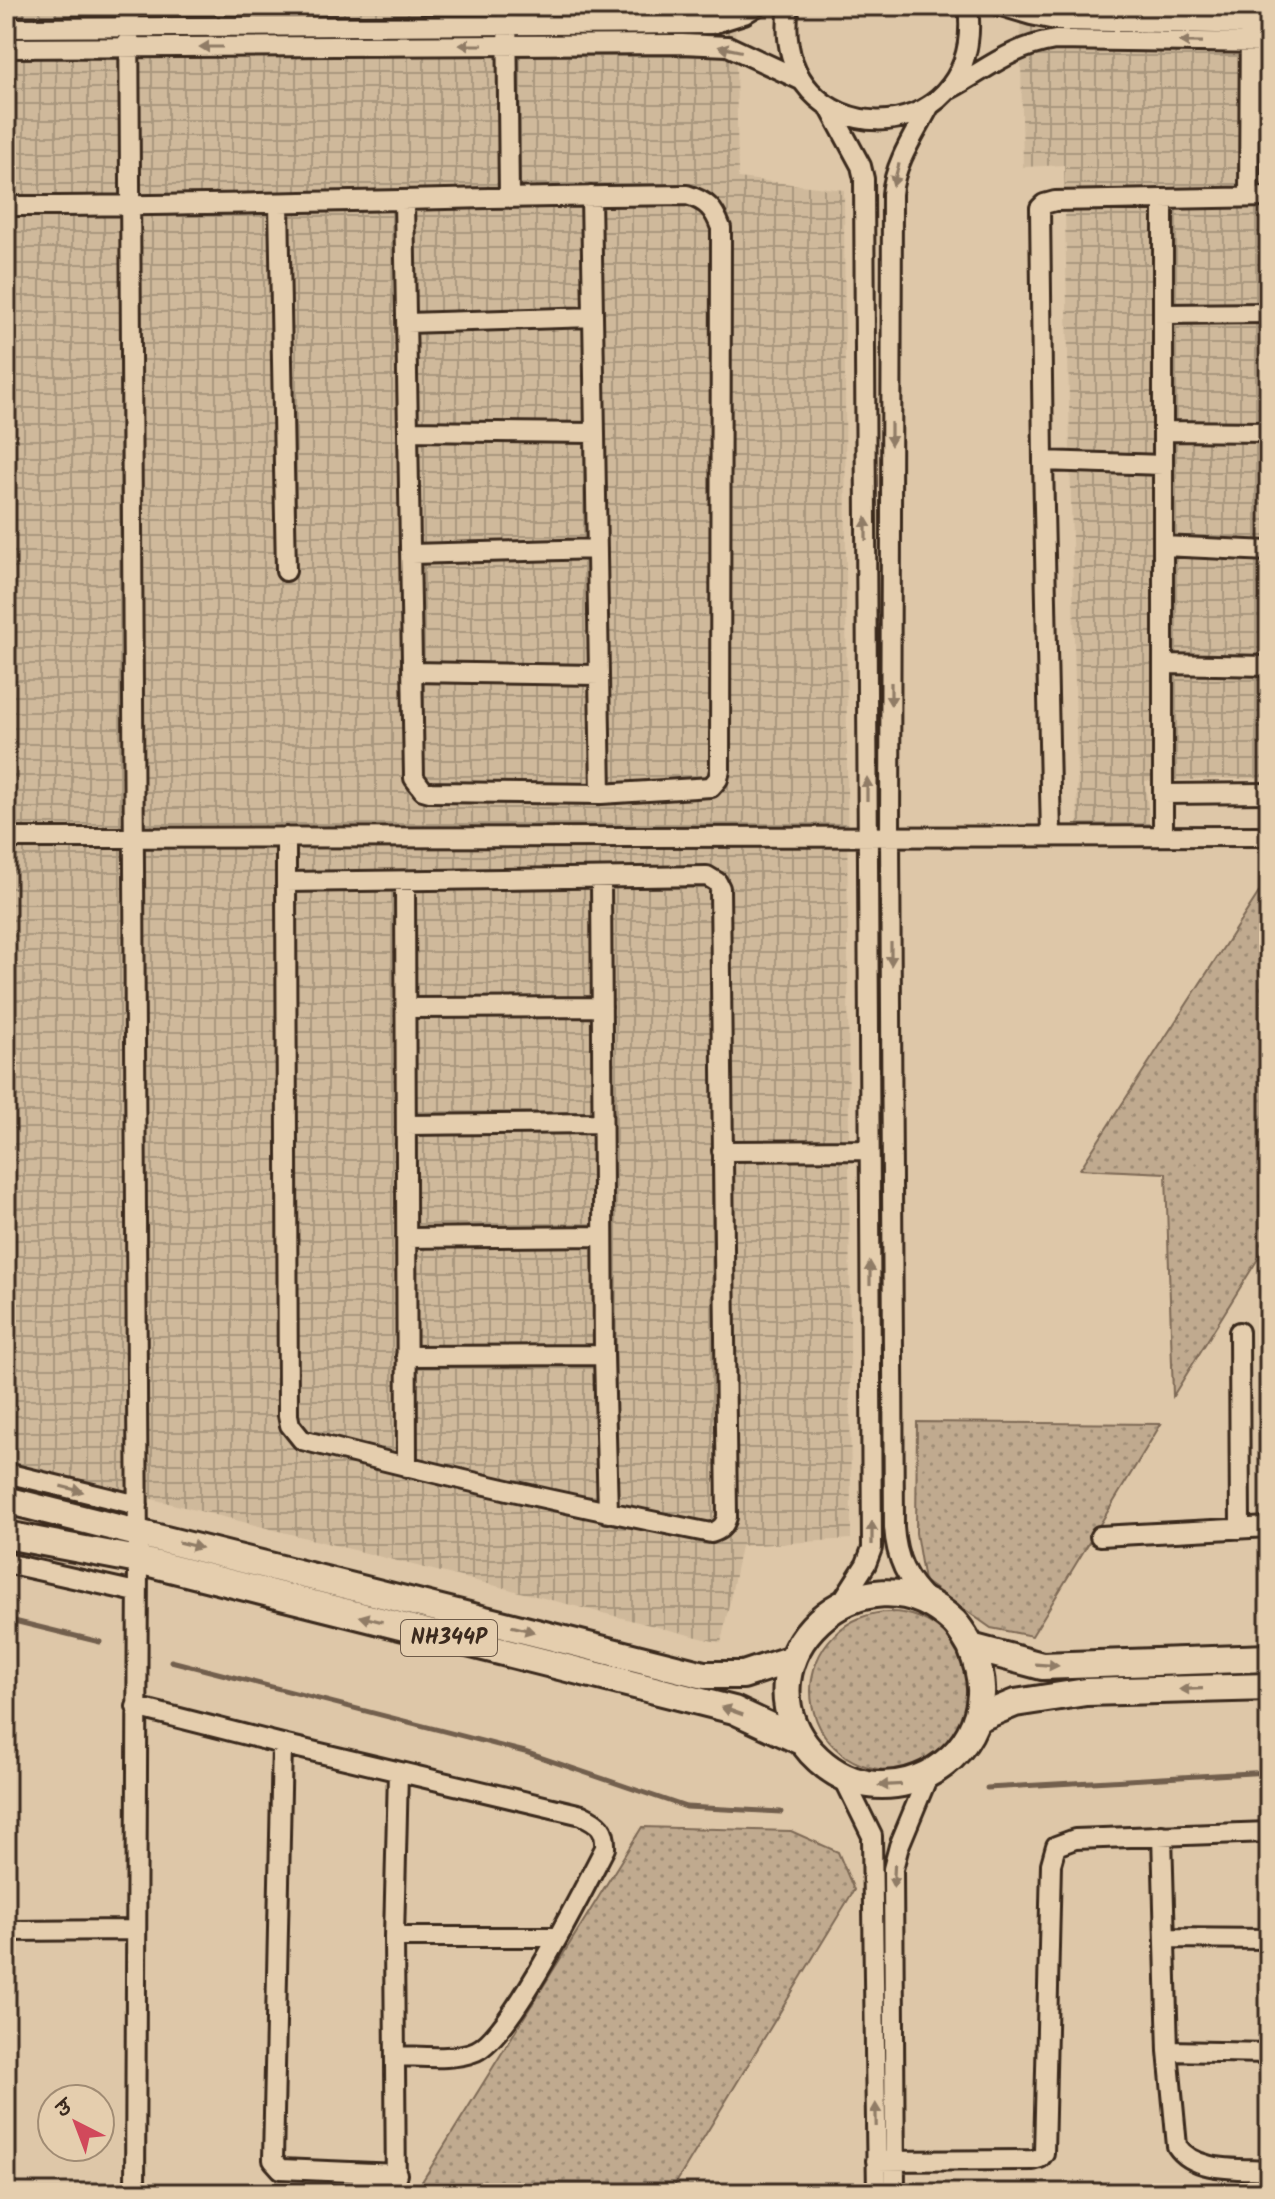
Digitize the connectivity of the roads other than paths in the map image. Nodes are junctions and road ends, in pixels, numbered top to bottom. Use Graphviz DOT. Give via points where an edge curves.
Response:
graph roads {
  1 [pos="129,6"];
  2 [pos="507,6"];
  3 [pos="757,6"];
  4 [pos="789,6"];
  5 [pos="968,6"];
  6 [pos="1001,6"];
  7 [pos="508,25"];
  8 [pos="129,27"];
  9 [pos="6,28"];
  10 [pos="1258,28"];
  11 [pos="508,45"];
  12 [pos="129,47"];
  13 [pos="6,48"];
  14 [pos="801,80"];
  15 [pos="950,89"];
  16 [pos="930,105"];
  17 [pos="829,107"];
  18 [pos="591,196"];
  19 [pos="509,197"];
  20 [pos="1249,197"];
  21 [pos="1269,197"];
  22 [pos="1163,199"];
  23 [pos="404,200"];
  24 [pos="279,203"];
  25 [pos="6,206"];
  26 [pos="130,206"];
  27 [pos="1269,313"];
  28 [pos="1163,314"];
  29 [pos="593,317"];
  30 [pos="407,323"];
  31 [pos="409,431"];
  32 [pos="1163,431"];
  33 [pos="1269,432"];
  34 [pos="595,433"];
  35 [pos="1043,461"];
  36 [pos="1163,465"];
  37 [pos="1163,546"];
  38 [pos="597,549"];
  39 [pos="1269,551"];
  40 [pos="411,554"];
  41 [pos="286,571"];
  42 [pos="1163,664"];
  43 [pos="1269,666"];
  44 [pos="413,672"];
  45 [pos="599,675"];
  46 [pos="1269,793"];
  47 [pos="601,794"];
  48 [pos="1163,794"];
  49 [pos="867,836"];
  50 [pos="890,836"];
  51 [pos="1051,836"];
  52 [pos="1163,836"];
  53 [pos="1269,836"];
  54 [pos="133,837"];
  55 [pos="286,837"];
  56 [pos="6,838"];
  57 [pos="601,878"];
  58 [pos="405,881"];
  59 [pos="286,882"];
  60 [pos="602,1007"];
  61 [pos="406,1008"];
  62 [pos="602,1123"];
  63 [pos="406,1125"];
  64 [pos="869,1150"];
  65 [pos="722,1151"];
  66 [pos="603,1236"];
  67 [pos="406,1238"];
  68 [pos="1239,1332"];
  69 [pos="604,1355"];
  70 [pos="406,1356"];
  71 [pos="407,1467"];
  72 [pos="6,1473"];
  73 [pos="6,1500"];
  74 [pos="138,1505"];
  75 [pos="608,1513"];
  76 [pos="1269,1527"];
  77 [pos="1240,1529"];
  78 [pos="138,1531"];
  79 [pos="6,1535"];
  80 [pos="1100,1536"];
  81 [pos="138,1560"];
  82 [pos="6,1563"];
  83 [pos="136,1592"];
  84 [pos="841,1603"];
  85 [pos="934,1606"];
  86 [pos="971,1647"];
  87 [pos="1269,1658"];
  88 [pos="792,1659"];
  89 [pos="1269,1687"];
  90 [pos="136,1707"];
  91 [pos="976,1719"];
  92 [pos="803,1742"];
  93 [pos="282,1744"];
  94 [pos="398,1772"];
  95 [pos="928,1776"];
  96 [pos="843,1777"];
  97 [pos="1269,1832"];
  98 [pos="1162,1835"];
  99 [pos="135,1930"];
  100 [pos="6,1931"];
  101 [pos="394,1937"];
  102 [pos="557,1937"];
  103 [pos="1165,1938"];
  104 [pos="1269,1939"];
  105 [pos="1168,2051"];
  106 [pos="1269,2053"];
  107 [pos="395,2056"];
  108 [pos="886,2161"];
  109 [pos="1269,2170"];
  110 [pos="397,2174"];
  111 [pos="135,2193"];
  112 [pos="396,2193"];
  113 [pos="877,2193"];
  114 [pos="895,2193"];
  1 -- 8 [label="street"];
  2 -- 7 [label="street"];
  3 -- 7 [label="street" via="712,24"];
  4 -- 14 [label="street" via="787,44"];
  5 -- 15 [label="street" via="966,58"];
  6 -- 10 [label="street" via="1060,21"];
  7 -- 8 [label="street"];
  7 -- 11 [label="street"];
  8 -- 9 [label="street"];
  8 -- 12 [label="street"];
  10 -- 15 [label="street, one-way" via="1032,44"];
  10 -- 20 [label="street"];
  11 -- 12 [label="street, one-way"];
  14 -- 11 [label="street, one-way" via="728,46"];
  11 -- 19 [label="street"];
  12 -- 13 [label="street"];
  12 -- 26 [label="street"];
  14 -- 17 [label="street"];
  15 -- 16 [label="street"];
  16 -- 17 [label="street" via="880,121"];
  16 -- 50 [label="street, one-way" via="901,158 892,194"];
  49 -- 17 [label="street, one-way" via="864,179"];
  18 -- 19 [label="street"];
  18 -- 29 [label="street"];
  18 -- 47 [label="street" via="687,195 703,200 721,228 720,770 711,787 702,789"];
  19 -- 23 [label="street"];
  20 -- 21 [label="street"];
  20 -- 22 [label="street"];
  22 -- 28 [label="street"];
  22 -- 35 [label="street" via="1050,202 1040,208"];
  23 -- 24 [label="street"];
  23 -- 30 [label="street"];
  24 -- 26 [label="street"];
  24 -- 41 [label="street"];
  25 -- 26 [label="street"];
  26 -- 54 [label="street"];
  27 -- 28 [label="street"];
  28 -- 32 [label="street"];
  29 -- 30 [label="street"];
  29 -- 34 [label="street"];
  30 -- 31 [label="street"];
  31 -- 34 [label="street"];
  31 -- 40 [label="street"];
  32 -- 33 [label="street"];
  32 -- 36 [label="street"];
  34 -- 38 [label="street"];
  35 -- 36 [label="street"];
  35 -- 51 [label="street"];
  36 -- 37 [label="street"];
  37 -- 39 [label="street"];
  37 -- 42 [label="street"];
  38 -- 40 [label="street"];
  38 -- 45 [label="street"];
  40 -- 44 [label="street"];
  42 -- 43 [label="street"];
  42 -- 48 [label="street"];
  44 -- 45 [label="street"];
  44 -- 47 [label="street" via="414,778 423,790"];
  45 -- 47 [label="street"];
  46 -- 48 [label="street"];
  48 -- 52 [label="street"];
  49 -- 50 [label="street"];
  49 -- 55 [label="street"];
  49 -- 64 [label="street"];
  50 -- 51 [label="street"];
  50 -- 85 [label="street, one-way" via="894,1527 900,1562 914,1589"];
  51 -- 52 [label="street"];
  52 -- 53 [label="street"];
  54 -- 55 [label="street"];
  54 -- 56 [label="street"];
  54 -- 74 [label="street"];
  55 -- 59 [label="street"];
  57 -- 58 [label="street"];
  57 -- 60 [label="street"];
  57 -- 65 [label="street" via="707,876 720,888"];
  58 -- 59 [label="street"];
  58 -- 61 [label="street"];
  59 -- 71 [label="street" via="290,1425 302,1440"];
  60 -- 61 [label="street"];
  60 -- 62 [label="street"];
  61 -- 63 [label="street"];
  62 -- 63 [label="street"];
  62 -- 66 [label="street"];
  63 -- 67 [label="street"];
  64 -- 65 [label="street"];
  84 -- 64 [label="street, one-way" via="872,1548"];
  65 -- 75 [label="street" via="727,1517 724,1526 711,1533"];
  66 -- 67 [label="street"];
  66 -- 69 [label="street"];
  67 -- 70 [label="street"];
  68 -- 77 [label="street"];
  69 -- 70 [label="street"];
  69 -- 75 [label="street"];
  70 -- 71 [label="street"];
  71 -- 75 [label="street"];
  72 -- 74 [label="street, one-way"];
  73 -- 78 [label="highway, NH344P"];
  74 -- 78 [label="street"];
  76 -- 77 [label="street"];
  77 -- 80 [label="street"];
  78 -- 81 [label="street"];
  78 -- 88 [label="highway, NH344P, one-way" via="704,1675 743,1675"];
  79 -- 81 [label="highway, NH344P"];
  81 -- 83 [label="street"];
  92 -- 81 [label="highway, NH344P, one-way" via="734,1710"];
  82 -- 83 [label="street"];
  83 -- 90 [label="street"];
  84 -- 85 [label="highway" via="872,1593 904,1595"];
  84 -- 88 [label="highway" via="820,1617"];
  85 -- 86 [label="highway" via="956,1624"];
  86 -- 87 [label="highway, one-way" via="1042,1666"];
  86 -- 91 [label="highway" via="980,1670"];
  88 -- 92 [label="highway" via="791,1716"];
  89 -- 91 [label="highway, one-way" via="1086,1692 1015,1703"];
  90 -- 93 [label="street"];
  90 -- 99 [label="street"];
  91 -- 95 [label="highway" via="965,1742"];
  92 -- 96 [label="highway"];
  93 -- 94 [label="street"];
  93 -- 110 [label="street" via="273,2160 281,2169"];
  94 -- 101 [label="street"];
  94 -- 102 [label="street" via="582,1815 601,1826 605,1848"];
  95 -- 96 [label="highway, one-way" via="885,1786"];
  95 -- 108 [label="street, one-way" via="893,1869"];
  108 -- 96 [label="street, one-way" via="872,1836"];
  97 -- 98 [label="street"];
  98 -- 103 [label="street"];
  98 -- 108 [label="street" via="1075,1839 1056,1846 1053,1853 1046,2147 1040,2158"];
  99 -- 100 [label="street"];
  99 -- 111 [label="street"];
  101 -- 102 [label="street"];
  101 -- 107 [label="street"];
  102 -- 107 [label="street" via="489,2043 461,2055"];
  103 -- 104 [label="street"];
  103 -- 105 [label="street"];
  105 -- 106 [label="street"];
  105 -- 109 [label="street" via="1177,2146 1184,2156 1195,2163"];
  107 -- 110 [label="street"];
  108 -- 113 [label="street"];
  108 -- 114 [label="street"];
  110 -- 112 [label="street"];
}
